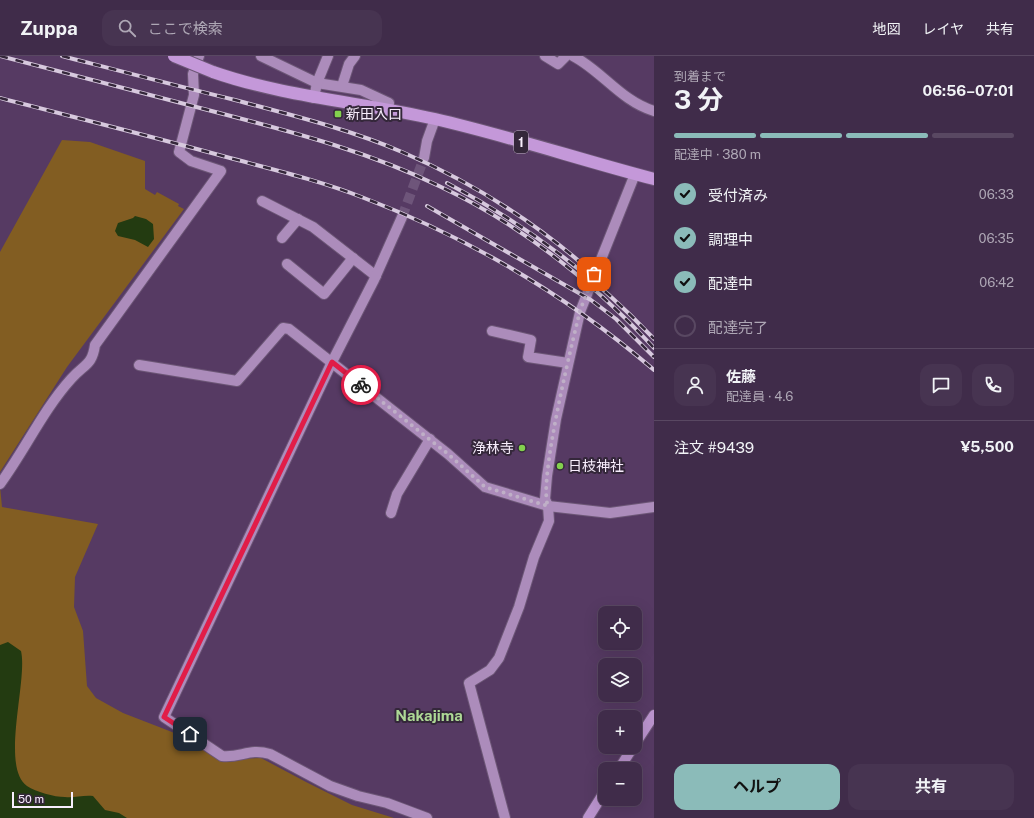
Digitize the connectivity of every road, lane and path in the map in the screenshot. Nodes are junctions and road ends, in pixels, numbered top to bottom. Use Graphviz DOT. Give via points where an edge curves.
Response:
graph roads {
  1 [pos="174,56"];
  2 [pos="199,56"];
  3 [pos="261,56"];
  4 [pos="328,56"];
  5 [pos="355,56"];
  6 [pos="545,56"];
  7 [pos="566,56"];
  8 [pos="573,56"];
  9 [pos="317,83"];
  10 [pos="342,86"];
  11 [pos="314,98"];
  12 [pos="388,108"];
  13 [pos="654,111"];
  14 [pos="435,119"];
  15 [pos="424,158"];
  16 [pos="635,174"];
  17 [pos="654,179"];
  18 [pos="262,202"];
  19 [pos="402,217"];
  20 [pos="298,219"];
  21 [pos="282,238"];
  22 [pos="353,258"];
  23 [pos="287,264"];
  24 [pos="376,276"];
  25 [pos="492,331"];
  26 [pos="332,362"];
  27 [pos="568,363"];
  28 [pos="139,364"];
  29 [pos="430,440"];
  30 [pos="0,484"];
  31 [pos="548,506"];
  32 [pos="654,508"];
  33 [pos="391,513"];
  34 [pos="654,714"];
  35 [pos="642,733"];
  36 [pos="598,802"];
  37 [pos="427,818"];
  38 [pos="505,818"];
  39 [pos="588,818"];
  1 -- 11 [label="highway, 1, bridge" via="240,81"];
  2 -- 30 [label="street" via="193,74 194,95 179,152 191,161 221,170 95,345 93,359 71,379"];
  3 -- 9 [label="street"];
  4 -- 9 [label="street"];
  5 -- 10 [label="street" via="349,64"];
  6 -- 7 [label="street" via="558,64"];
  8 -- 13 [label="street" via="588,63 624,96"];
  9 -- 10 [label="street"];
  9 -- 11 [label="street"];
  10 -- 12 [label="street" via="375,95 389,103"];
  11 -- 12 [label="highway, 1"];
  12 -- 14 [label="highway, 1"];
  14 -- 15 [label="street" via="426,141"];
  14 -- 16 [label="highway, 1"];
  16 -- 17 [label="highway, 1"];
  16 -- 27 [label="street" via="580,312"];
  18 -- 20 [label="street"];
  19 -- 24 [label="street"];
  20 -- 21 [label="street"];
  20 -- 22 [label="street" via="314,227"];
  22 -- 23 [label="street" via="324,294"];
  22 -- 24 [label="street"];
  24 -- 26 [label="street"];
  25 -- 27 [label="street" via="531,340 528,357"];
  26 -- 28 [label="street" via="289,329 283,328 237,381"];
  26 -- 29 [label="street"];
  26 -- 37 [label="street" via="164,717 222,756 231,757 251,751 270,754 330,786"];
  27 -- 31 [label="street" via="547,476 545,499"];
  29 -- 31 [label="street" via="485,487"];
  29 -- 33 [label="street" via="397,494"];
  31 -- 32 [label="street" via="610,513"];
  31 -- 38 [label="street" via="549,520 499,658 490,670 469,683"];
  34 -- 35 [label="main road"];
  36 -- 39 [label="main road"];
}
